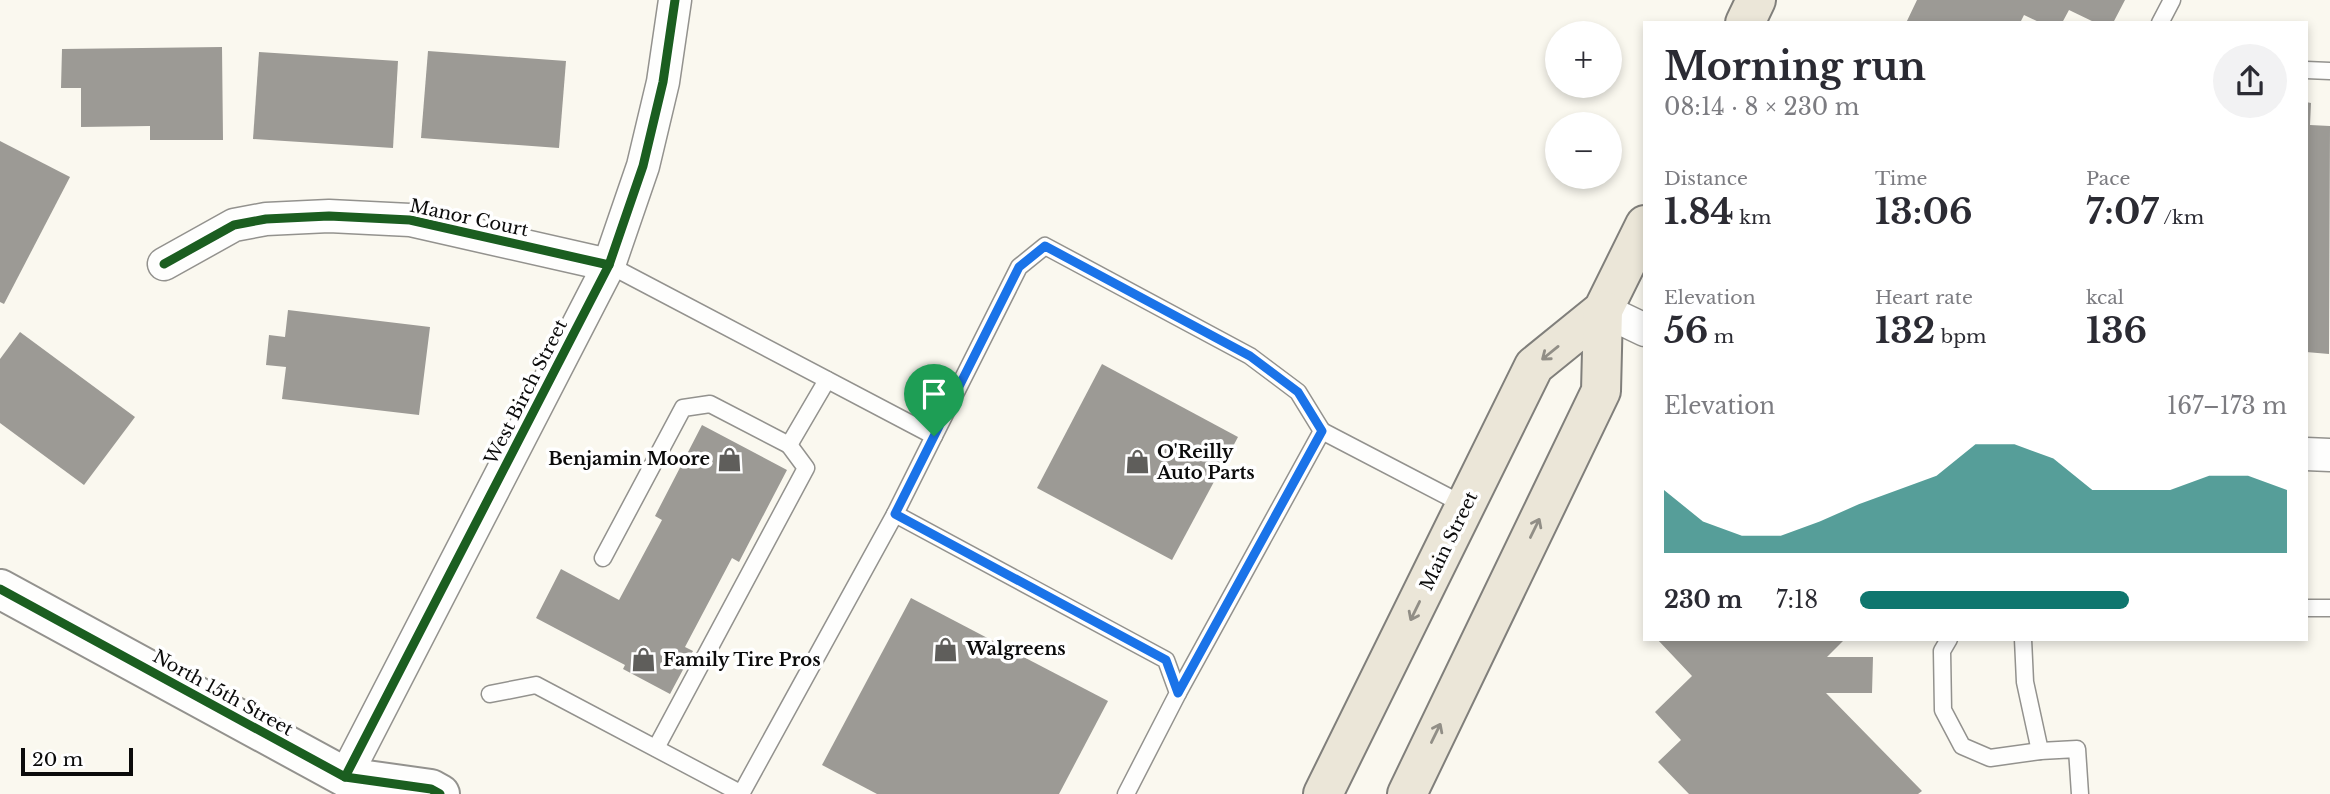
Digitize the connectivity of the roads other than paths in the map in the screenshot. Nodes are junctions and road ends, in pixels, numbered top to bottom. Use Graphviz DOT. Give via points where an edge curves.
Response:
graph roads {
  1 [pos="675,0"];
  2 [pos="1756,0"];
  3 [pos="2172,0"];
  4 [pos="1746,21"];
  5 [pos="2161,21"];
  6 [pos="2308,70"];
  7 [pos="2330,71"];
  8 [pos="1643,229"];
  9 [pos="164,264"];
  10 [pos="609,265"];
  11 [pos="1603,310"];
  12 [pos="1643,329"];
  13 [pos="827,380"];
  14 [pos="1322,431"];
  15 [pos="934,436"];
  16 [pos="789,445"];
  17 [pos="2308,454"];
  18 [pos="2330,455"];
  19 [pos="1466,506"];
  20 [pos="895,514"];
  21 [pos="603,558"];
  22 [pos="0,589"];
  23 [pos="2308,608"];
  24 [pos="2330,608"];
  25 [pos="1949,641"];
  26 [pos="2023,641"];
  27 [pos="1178,693"];
  28 [pos="490,694"];
  29 [pos="656,748"];
  30 [pos="1345,748"];
  31 [pos="2040,751"];
  32 [pos="347,788"];
  33 [pos="440,794"];
  34 [pos="742,794"];
  35 [pos="1126,794"];
  36 [pos="1310,794"];
  37 [pos="1323,794"];
  38 [pos="1407,794"];
  39 [pos="2080,794"];
  1 -- 10 [label="street, West Birch Street" via="663,82 643,166"];
  2 -- 4 [label="main road"];
  3 -- 5 [label="lane"];
  6 -- 7 [label="lane"];
  8 -- 11 [label="main road, Main Street"];
  9 -- 10 [label="street, Manor Court" via="234,225 329,216 410,220"];
  10 -- 13 [label="lane"];
  10 -- 32 [label="street, West Birch Street"];
  11 -- 12 [label="street"];
  11 -- 19 [label="main road, Main Street, one-way" via="1534,366"];
  38 -- 11 [label="main road, Main Street, one-way" via="1601,391"];
  13 -- 15 [label="lane"];
  13 -- 16 [label="lane"];
  14 -- 15 [label="lane" via="1298,392 1250,356 1045,246 1019,267"];
  14 -- 19 [label="lane"];
  14 -- 27 [label="lane"];
  15 -- 20 [label="lane"];
  16 -- 21 [label="lane" via="710,404 683,408"];
  16 -- 29 [label="lane" via="806,468"];
  17 -- 18 [label="street"];
  19 -- 30 [label="main road, Main Street, one-way"];
  20 -- 27 [label="lane" via="1166,660"];
  20 -- 34 [label="lane"];
  22 -- 32 [label="street, North 15th Street"];
  23 -- 24 [label="lane"];
  25 -- 31 [label="lane" via="1942,651 1943,710 1962,746 1990,758"];
  26 -- 31 [label="lane" via="2025,682"];
  27 -- 35 [label="lane"];
  28 -- 29 [label="lane" via="536,685"];
  29 -- 34 [label="lane"];
  30 -- 36 [label="main road"];
  30 -- 37 [label="main road, Main Street"];
  31 -- 39 [label="lane" via="2077,749"];
  32 -- 33 [label="street, North 15th Street" via="431,789"];
}
